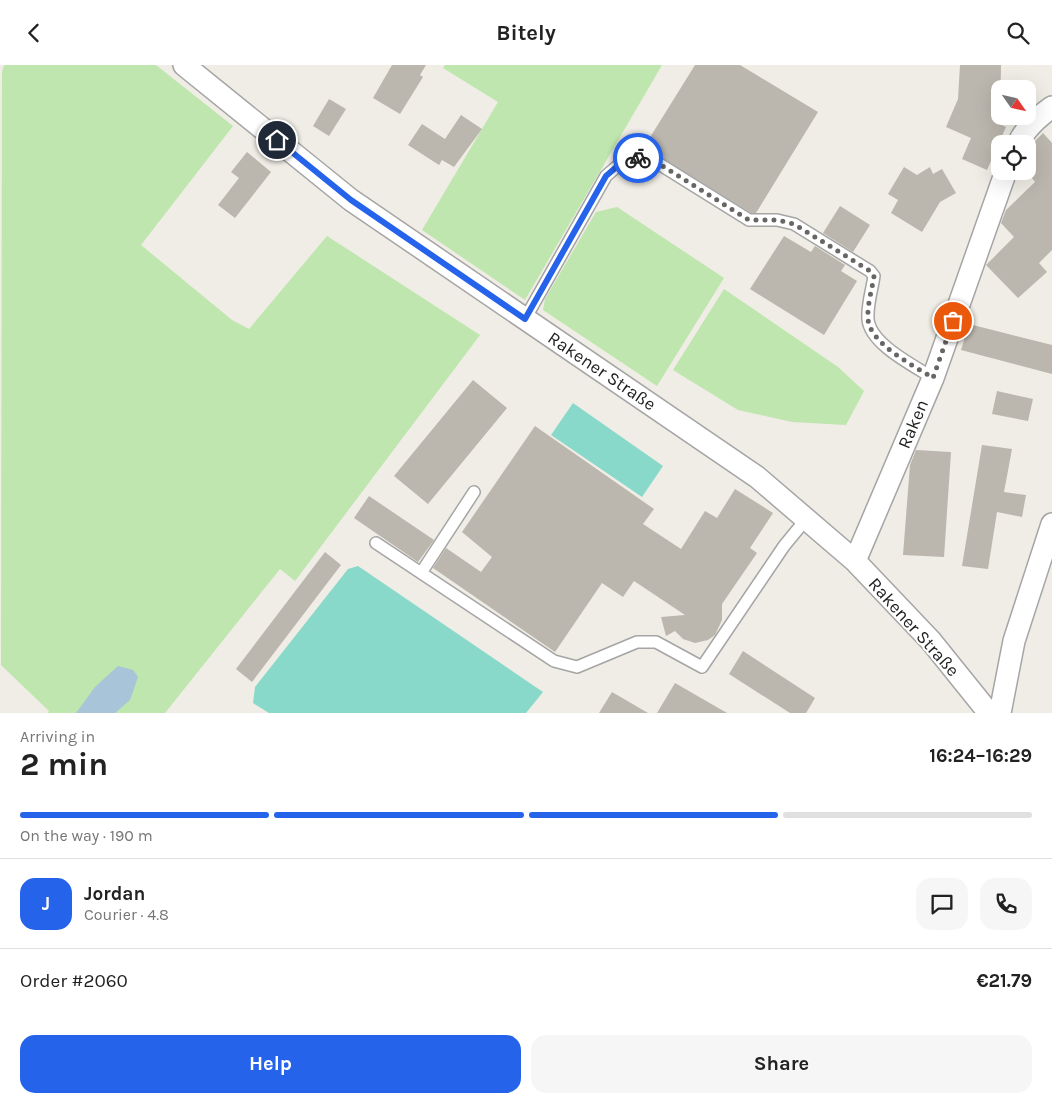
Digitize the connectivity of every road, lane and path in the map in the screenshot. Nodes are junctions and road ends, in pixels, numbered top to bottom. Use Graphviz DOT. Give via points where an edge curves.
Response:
graph roads {
  1 [pos="184,65"];
  2 [pos="1052,107"];
  3 [pos="1022,135"];
  4 [pos="1003,180"];
  5 [pos="525,319"];
  6 [pos="933,378"];
  7 [pos="474,492"];
  8 [pos="807,518"];
  9 [pos="1052,524"];
  10 [pos="376,543"];
  11 [pos="855,561"];
  12 [pos="421,573"];
  13 [pos="989,713"];
  14 [pos="1000,713"];
  1 -- 5 [label="street, Rakener Straße" via="351,200"];
  2 -- 3 [label="street" via="1038,116"];
  4 -- 6 [label="street, Raken"];
  5 -- 6 [label="lane" via="606,176 629,156 656,162 749,220 794,224 870,271 874,276 868,319 871,332 887,347"];
  5 -- 8 [label="street, Rakener Straße" via="757,477"];
  6 -- 11 [label="street, Raken"];
  7 -- 12 [label="lane"];
  8 -- 11 [label="street, Rakener Straße"];
  8 -- 12 [label="lane" via="784,546 702,667 656,642 638,642 577,667 554,661"];
  9 -- 14 [label="street" via="1014,641"];
  10 -- 12 [label="lane"];
  11 -- 13 [label="street, Rakener Straße" via="931,641"];
}
